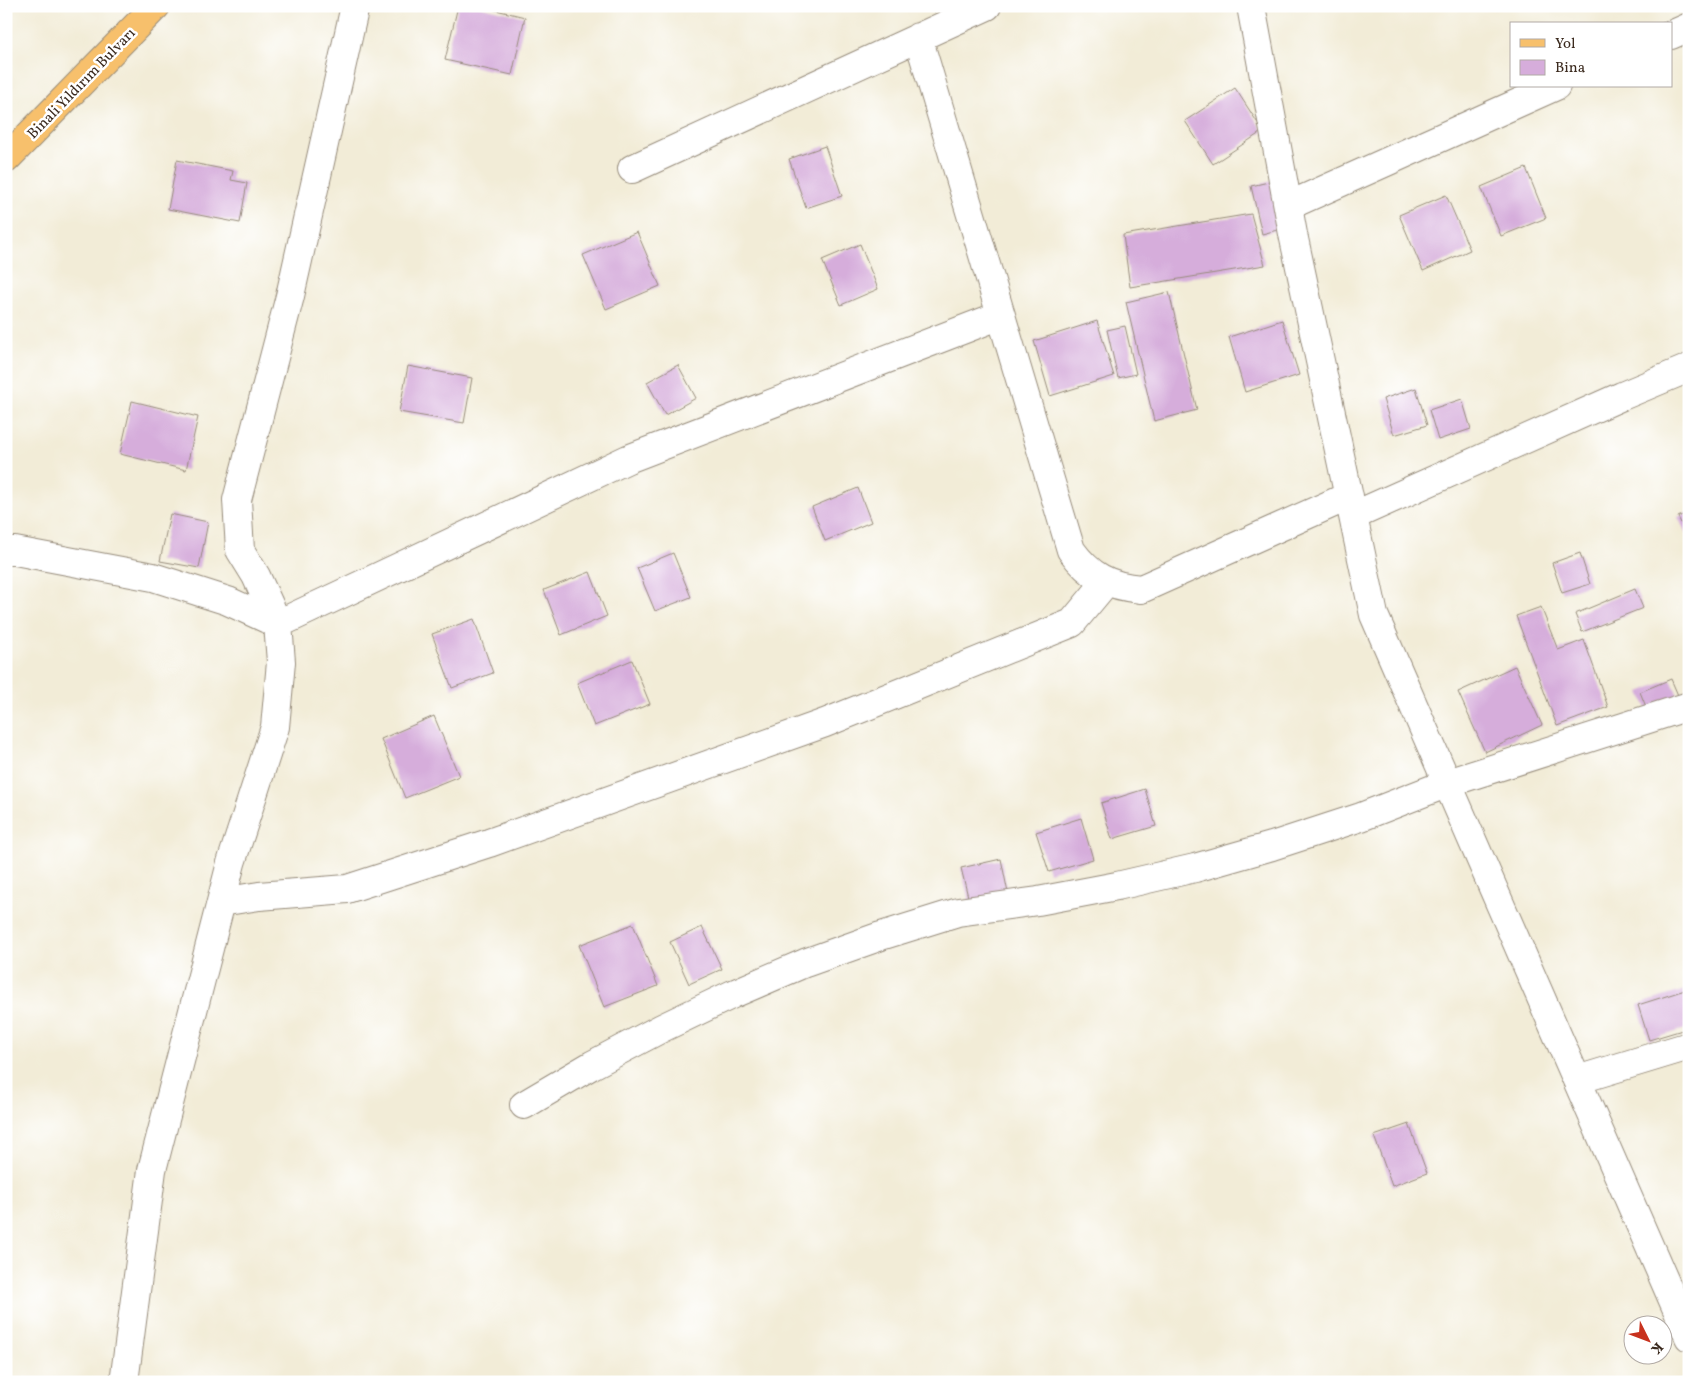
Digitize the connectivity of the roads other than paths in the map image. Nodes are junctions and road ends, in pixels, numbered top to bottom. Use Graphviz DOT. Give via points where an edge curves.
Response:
graph roads {
  1 [pos="156,6"];
  2 [pos="355,6"];
  3 [pos="986,6"];
  4 [pos="1251,6"];
  5 [pos="1689,27"];
  6 [pos="1672,35"];
  7 [pos="918,38"];
  8 [pos="1552,88"];
  9 [pos="6,159"];
  10 [pos="632,169"];
  11 [pos="1288,206"];
  12 [pos="1001,315"];
  13 [pos="1689,368"];
  14 [pos="1351,506"];
  15 [pos="6,551"];
  16 [pos="1106,582"];
  17 [pos="278,624"];
  18 [pos="1689,706"];
  19 [pos="1448,783"];
  20 [pos="221,902"];
  21 [pos="1689,1046"];
  22 [pos="1577,1080"];
  23 [pos="524,1105"];
  24 [pos="1689,1337"];
  25 [pos="124,1382"];
  1 -- 9 [label="main road, Binali Yıldırım Bulvarı"];
  2 -- 17 [label="street" via="290,296 237,500 240,550"];
  3 -- 7 [label="street"];
  4 -- 11 [label="street"];
  5 -- 6 [label="street"];
  7 -- 10 [label="street"];
  7 -- 12 [label="street"];
  8 -- 11 [label="street"];
  11 -- 14 [label="street"];
  12 -- 16 [label="street" via="1071,550 1080,563"];
  12 -- 17 [label="street" via="628,459"];
  13 -- 14 [label="street"];
  14 -- 16 [label="street" via="1141,589"];
  14 -- 19 [label="street" via="1374,615"];
  15 -- 17 [label="street" via="153,577 228,601"];
  16 -- 20 [label="street" via="1072,623 806,730 498,840 347,889"];
  17 -- 20 [label="street" via="281,662 275,728"];
  18 -- 19 [label="street"];
  19 -- 22 [label="street"];
  19 -- 23 [label="street" via="1360,817 1195,868 1038,901 958,912 881,936 733,994 601,1060"];
  20 -- 25 [label="street" via="152,1170"];
  21 -- 22 [label="street"];
  22 -- 24 [label="street"];
}
